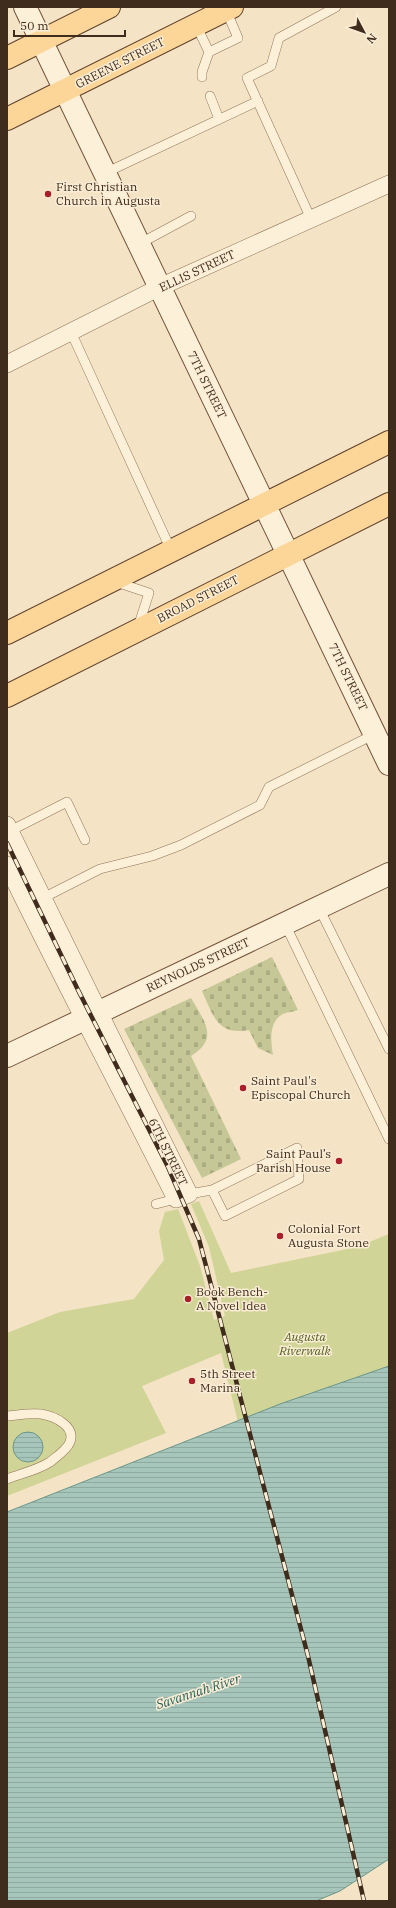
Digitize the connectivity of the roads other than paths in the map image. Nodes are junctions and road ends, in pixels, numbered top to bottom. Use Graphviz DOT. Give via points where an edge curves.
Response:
graph roads {
  1 [pos="25,7"];
  2 [pos="109,7"];
  3 [pos="336,7"];
  4 [pos="229,8"];
  5 [pos="196,25"];
  6 [pos="41,41"];
  7 [pos="209,52"];
  8 [pos="7,58"];
  9 [pos="202,78"];
  10 [pos="66,90"];
  11 [pos="210,96"];
  12 [pos="258,101"];
  13 [pos="7,119"];
  14 [pos="220,119"];
  15 [pos="105,173"];
  16 [pos="389,184"];
  17 [pos="191,216"];
  18 [pos="311,219"];
  19 [pos="139,244"];
  20 [pos="160,287"];
  21 [pos="71,332"];
  22 [pos="7,364"];
  23 [pos="389,442"];
  24 [pos="264,504"];
  25 [pos="389,504"];
  26 [pos="171,550"];
  27 [pos="289,554"];
  28 [pos="111,580"];
  29 [pos="137,630"];
  30 [pos="7,633"];
  31 [pos="7,696"];
  32 [pos="375,734"];
  33 [pos="389,764"];
  34 [pos="8,828"];
  35 [pos="85,840"];
  36 [pos="9,874"];
  37 [pos="389,874"];
  38 [pos="42,898"];
  39 [pos="319,908"];
  40 [pos="285,924"];
  41 [pos="92,1016"];
  42 [pos="389,1049"];
  43 [pos="7,1056"];
  44 [pos="389,1140"];
  45 [pos="212,1190"];
  46 [pos="182,1197"];
  47 [pos="156,1204"];
  48 [pos="7,1416"];
  49 [pos="7,1479"];
  1 -- 6 [label="main road, 7TH STREET"];
  2 -- 6 [label="main road"];
  3 -- 12 [label="lane" via="279,38 271,66 247,78"];
  4 -- 5 [label="main road, GREENE STREET"];
  4 -- 7 [label="lane" via="238,38"];
  5 -- 7 [label="lane"];
  5 -- 10 [label="main road, GREENE STREET"];
  6 -- 8 [label="main road"];
  6 -- 10 [label="main road, 7TH STREET"];
  7 -- 9 [label="lane"];
  10 -- 13 [label="main road, GREENE STREET"];
  10 -- 15 [label="main road, 7TH STREET"];
  11 -- 14 [label="lane"];
  12 -- 14 [label="lane"];
  12 -- 18 [label="lane"];
  14 -- 15 [label="lane"];
  15 -- 19 [label="main road, 7TH STREET"];
  16 -- 18 [label="street, ELLIS STREET"];
  17 -- 19 [label="lane"];
  18 -- 20 [label="street, ELLIS STREET"];
  19 -- 20 [label="main road, 7TH STREET"];
  20 -- 21 [label="street, ELLIS STREET"];
  20 -- 24 [label="main road, 7TH STREET"];
  21 -- 22 [label="street, ELLIS STREET"];
  21 -- 26 [label="lane"];
  23 -- 24 [label="main road"];
  24 -- 26 [label="main road"];
  24 -- 27 [label="main road, 7TH STREET"];
  25 -- 27 [label="main road, BROAD STREET"];
  26 -- 28 [label="main road"];
  27 -- 29 [label="main road, BROAD STREET"];
  27 -- 32 [label="main road, 7TH STREET"];
  28 -- 29 [label="lane" via="150,593"];
  28 -- 30 [label="main road"];
  29 -- 31 [label="main road, BROAD STREET"];
  32 -- 33 [label="main road, 7TH STREET"];
  32 -- 38 [label="lane" via="269,787 260,805 181,845 152,856 100,869"];
  34 -- 35 [label="lane" via="67,802"];
  34 -- 38 [label="street, 6TH STREET"];
  36 -- 41 [label="street, 6TH STREET" via="61,977"];
  37 -- 39 [label="main road, REYNOLDS STREET"];
  38 -- 41 [label="street, 6TH STREET"];
  39 -- 40 [label="main road, REYNOLDS STREET"];
  39 -- 42 [label="lane"];
  40 -- 41 [label="main road, REYNOLDS STREET"];
  40 -- 44 [label="lane"];
  41 -- 43 [label="main road, REYNOLDS STREET"];
  41 -- 46 [label="street, 6TH STREET"];
  45 -- 45 [label="lane" via="225,1216 299,1179 297,1148"];
  45 -- 46 [label="lane"];
  46 -- 47 [label="lane"];
  48 -- 49 [label="lane" via="41,1414 54,1418 69,1429 70,1442 49,1463"];
}
